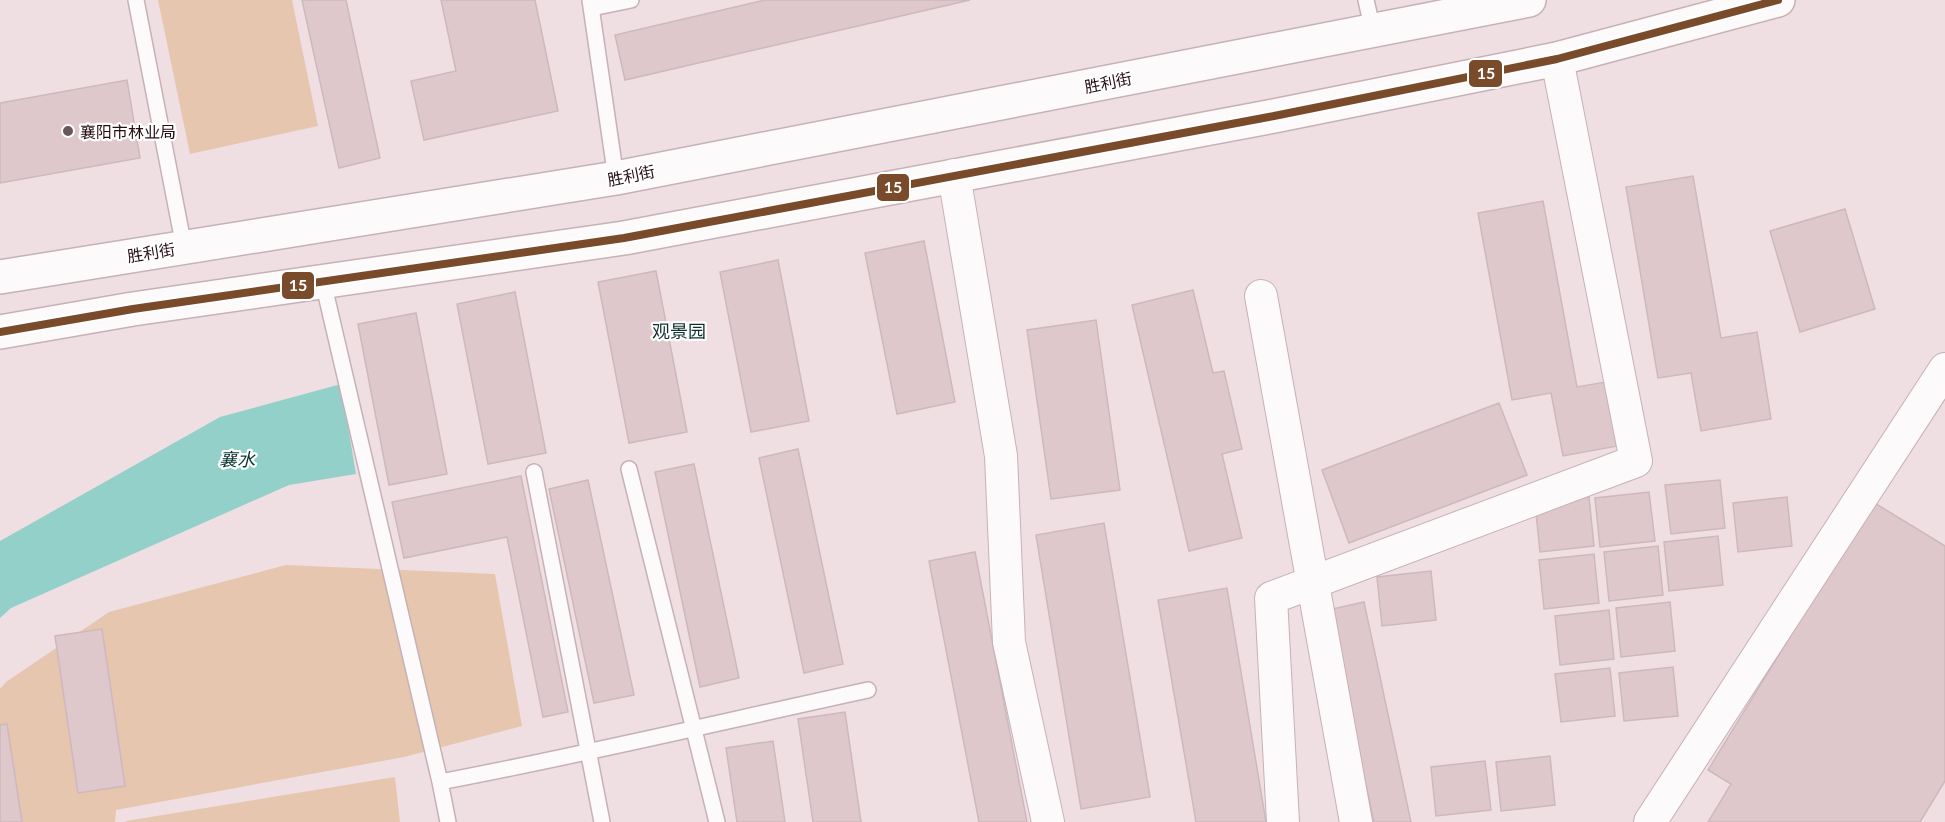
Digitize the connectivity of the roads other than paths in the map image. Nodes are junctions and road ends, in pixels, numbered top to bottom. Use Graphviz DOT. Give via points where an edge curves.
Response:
graph roads {
  1 [pos="136,0"];
  2 [pos="631,0"];
  3 [pos="1529,0"];
  4 [pos="1778,0"];
  5 [pos="591,4"];
  6 [pos="1370,15"];
  7 [pos="1557,59"];
  8 [pos="954,175"];
  9 [pos="616,178"];
  10 [pos="184,247"];
  11 [pos="0,278"];
  12 [pos="324,282"];
  13 [pos="1261,296"];
  14 [pos="0,332"];
  15 [pos="1945,369"];
  16 [pos="629,469"];
  17 [pos="534,472"];
  18 [pos="1313,583"];
  19 [pos="868,690"];
  20 [pos="694,728"];
  21 [pos="588,751"];
  22 [pos="440,782"];
  23 [pos="448,822"];
  24 [pos="602,822"];
  25 [pos="717,822"];
  26 [pos="1048,822"];
  27 [pos="1283,822"];
  28 [pos="1356,822"];
  29 [pos="1650,822"];
  1 -- 10 [label="lane"];
  2 -- 5 [label="lane"];
  3 -- 6 [label="highway, 胜利街"];
  4 -- 7 [label="highway"];
  5 -- 9 [label="lane"];
  6 -- 9 [label="highway, 胜利街" via="1258,52"];
  7 -- 8 [label="highway"];
  7 -- 18 [label="street" via="1636,461"];
  8 -- 12 [label="highway" via="624,238"];
  8 -- 26 [label="street" via="1001,456 1009,642"];
  9 -- 10 [label="highway, 胜利街"];
  10 -- 11 [label="highway, 胜利街"];
  12 -- 14 [label="highway"];
  12 -- 22 [label="lane"];
  13 -- 18 [label="street"];
  15 -- 29 [label="street"];
  16 -- 20 [label="lane"];
  17 -- 21 [label="lane"];
  18 -- 27 [label="street" via="1271,598"];
  18 -- 28 [label="street"];
  19 -- 20 [label="lane"];
  20 -- 21 [label="lane"];
  20 -- 25 [label="lane"];
  21 -- 22 [label="lane"];
  21 -- 24 [label="lane"];
  22 -- 23 [label="lane"];
}
